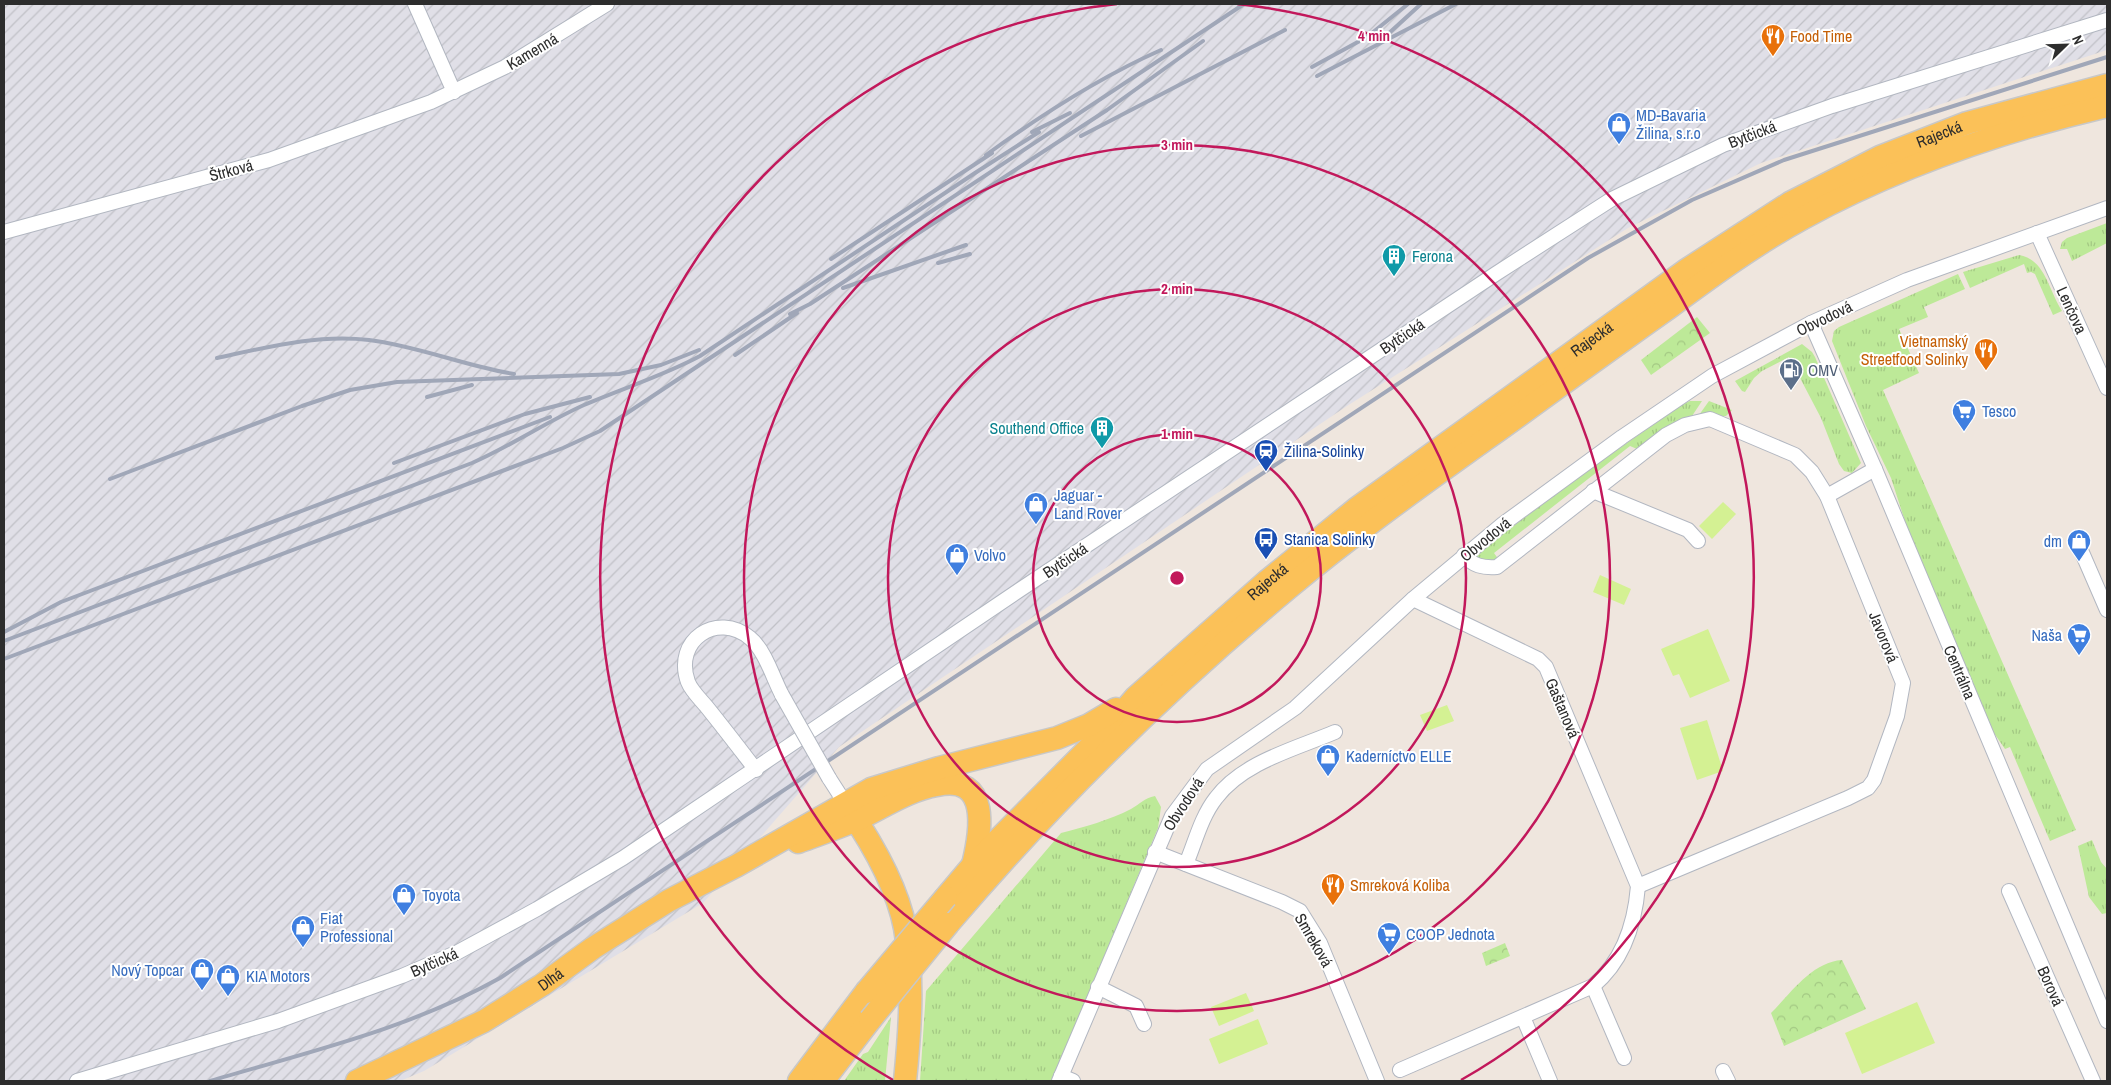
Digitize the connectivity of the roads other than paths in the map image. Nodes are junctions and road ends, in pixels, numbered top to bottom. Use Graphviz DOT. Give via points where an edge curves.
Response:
graph roads {
  1 [pos="416,4"];
  2 [pos="607,4"];
  3 [pos="2107,20"];
  4 [pos="2107,85"];
  5 [pos="454,92"];
  6 [pos="2107,106"];
  7 [pos="2107,208"];
  8 [pos="4,232"];
  9 [pos="2037,233"];
  10 [pos="1811,324"];
  11 [pos="2107,388"];
  12 [pos="1875,469"];
  13 [pos="1594,491"];
  14 [pos="1826,496"];
  15 [pos="1698,541"];
  16 [pos="2077,541"];
  17 [pos="1464,555"];
  18 [pos="1414,599"];
  19 [pos="2107,610"];
  20 [pos="1142,705"];
  21 [pos="1335,732"];
  22 [pos="756,770"];
  23 [pos="851,811"];
  24 [pos="1155,852"];
  25 [pos="973,864"];
  26 [pos="1186,864"];
  27 [pos="1638,886"];
  28 [pos="2009,891"];
  29 [pos="1594,986"];
  30 [pos="1098,987"];
  31 [pos="1523,1017"];
  32 [pos="2107,1021"];
  33 [pos="1144,1024"];
  34 [pos="1624,1058"];
  35 [pos="1400,1070"];
  36 [pos="1064,1079"];
  37 [pos="77,1081"];
  38 [pos="357,1081"];
  39 [pos="799,1081"];
  40 [pos="823,1081"];
  41 [pos="905,1081"];
  42 [pos="1377,1081"];
  43 [pos="1550,1081"];
  44 [pos="2094,1081"];
  1 -- 5 [label="street"];
  2 -- 5 [label="street, Kamenná" via="505,67"];
  3 -- 22 [label="street, Bytčická" via="1758,131 1689,160 1612,199 1156,499"];
  4 -- 20 [label="main road, Rajecká" via="2004,112 1926,138 1833,180 1747,229 1356,509 1266,582"];
  5 -- 8 [label="street, Štrková" via="269,160"];
  6 -- 20 [label="main road, Rajecká" via="2011,130 1933,157 1842,197 1758,246 1367,526"];
  7 -- 9 [label="street, Obvodová"];
  9 -- 10 [label="street, Obvodová" via="1923,273"];
  9 -- 11 [label="street, Lenčova"];
  10 -- 12 [label="street, Centrálna"];
  10 -- 17 [label="street, Obvodová" via="1743,358 1684,394 1558,482"];
  12 -- 14 [label="street"];
  12 -- 32 [label="street, Centrálna"];
  13 -- 14 [label="street, Javorová" via="1666,435 1685,425 1710,419 1795,455 1812,472"];
  13 -- 15 [label="street" via="1688,530"];
  13 -- 17 [label="street, Javorová" via="1497,567 1484,568 1470,562"];
  14 -- 27 [label="street, Javorová" via="1903,683 1897,716 1874,780 1868,788 1848,798"];
  16 -- 19 [label="street"];
  17 -- 18 [label="street, Obvodová"];
  18 -- 24 [label="street, Obvodová" via="1295,708 1207,769 1172,816"];
  18 -- 27 [label="street, Gaštanová" via="1538,659 1546,667"];
  20 -- 23 [label="main road" via="1065,736 888,782"];
  20 -- 25 [label="main road" via="1109,728"];
  20 -- 40 [label="main road, bridge" via="948,924"];
  21 -- 26 [label="street" via="1255,766 1230,782 1215,798"];
  22 -- 23 [label="street, bridge" via="689,684 685,661 688,647 697,636 713,628 728,627 752,640"];
  22 -- 37 [label="street, Bytčická" via="623,858 537,909 437,962 278,1021"];
  23 -- 25 [label="main road" via="937,784 965,788 975,798 981,816"];
  23 -- 38 [label="main road, Dlhá" via="668,901 484,1021"];
  23 -- 41 [label="main road" via="888,878 905,928 910,1004"];
  24 -- 26 [label="street, Smreková"];
  24 -- 30 [label="street, Obvodová"];
  25 -- 39 [label="main road, bridge" via="866,992"];
  26 -- 42 [label="street, Smreková" via="1300,911 1326,957"];
  27 -- 29 [label="street, Gaštanová" via="1636,910 1617,961"];
  28 -- 44 [label="street, Borová"];
  29 -- 31 [label="street, Gaštanová"];
  29 -- 34 [label="street"];
  30 -- 33 [label="street" via="1136,1006"];
  30 -- 36 [label="street, Obvodová"];
  31 -- 35 [label="street, Gaštanová"];
  31 -- 43 [label="street"];
}
